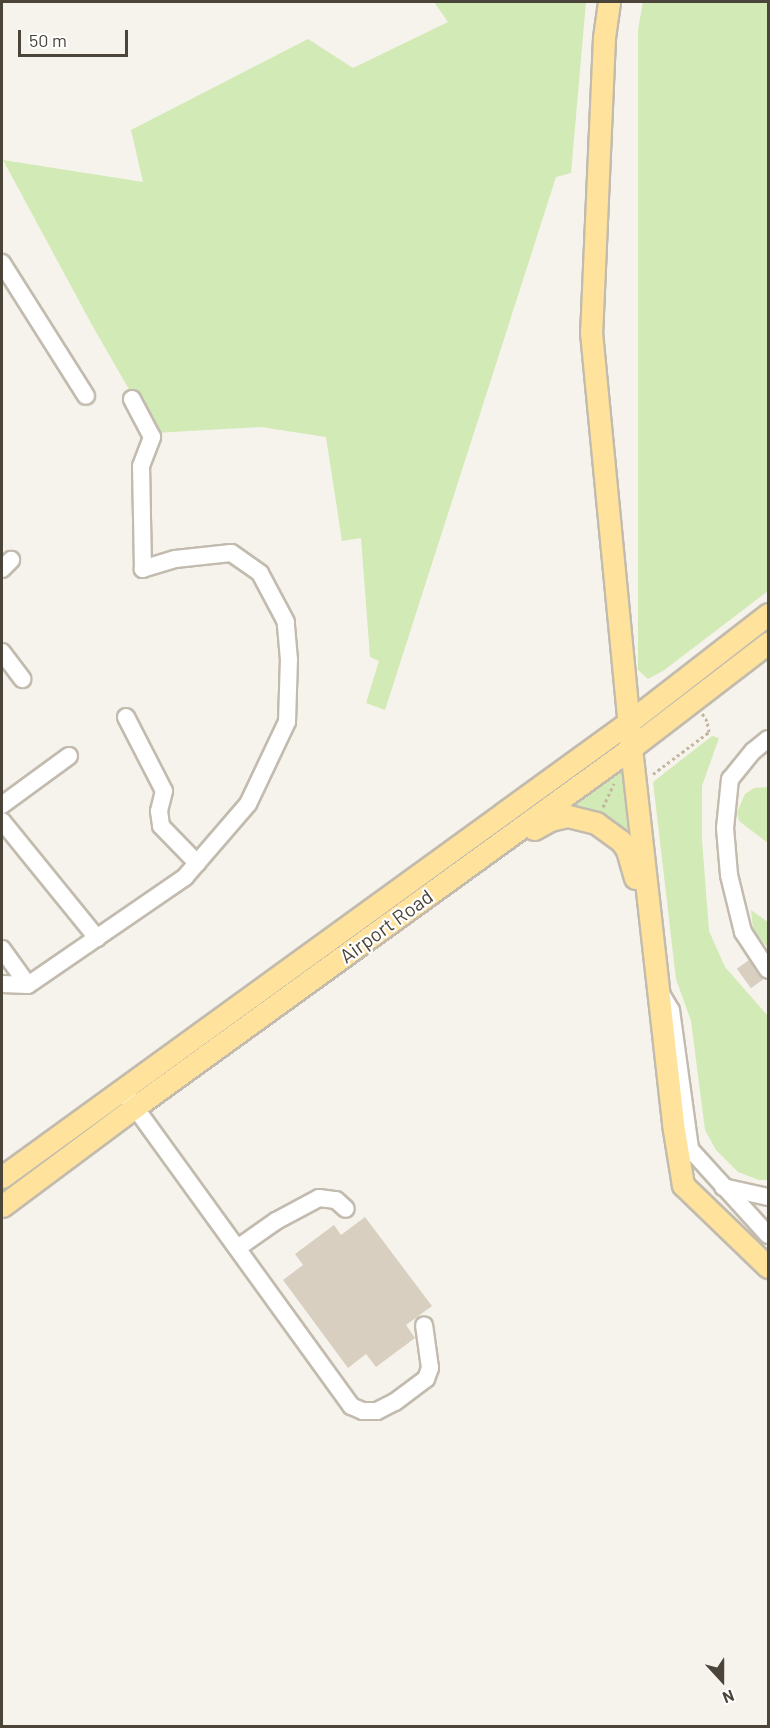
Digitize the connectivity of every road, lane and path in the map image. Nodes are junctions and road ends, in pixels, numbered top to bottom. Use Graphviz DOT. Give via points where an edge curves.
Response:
graph roads {
  1 [pos="609,2"];
  2 [pos="2,263"];
  3 [pos="86,396"];
  4 [pos="132,399"];
  5 [pos="768,614"];
  6 [pos="768,643"];
  7 [pos="2,652"];
  8 [pos="22,679"];
  9 [pos="700,711"];
  10 [pos="126,717"];
  11 [pos="629,722"];
  12 [pos="768,739"];
  13 [pos="631,748"];
  14 [pos="69,756"];
  15 [pos="653,774"];
  16 [pos="614,783"];
  17 [pos="2,805"];
  18 [pos="602,810"];
  19 [pos="2,821"];
  20 [pos="479,857"];
  21 [pos="197,863"];
  22 [pos="97,938"];
  23 [pos="653,945"];
  24 [pos="2,949"];
  25 [pos="768,970"];
  26 [pos="2,984"];
  27 [pos="28,986"];
  28 [pos="657,987"];
  29 [pos="122,1088"];
  30 [pos="135,1107"];
  31 [pos="2,1177"];
  32 [pos="723,1187"];
  33 [pos="768,1197"];
  34 [pos="2,1206"];
  35 [pos="346,1209"];
  36 [pos="765,1231"];
  37 [pos="239,1247"];
  38 [pos="768,1267"];
  39 [pos="424,1325"];
  1 -- 11 [label="main road" via="604,38 591,332"];
  2 -- 3 [label="street"];
  4 -- 21 [label="street" via="152,437 141,466 143,569 175,559 231,553 260,573 286,622 287,722 248,804"];
  5 -- 11 [label="main road, Airport Road"];
  6 -- 13 [label="main road, Airport Road"];
  7 -- 8 [label="street"];
  9 -- 15 [label="path" via="709,732"];
  10 -- 21 [label="street" via="164,790 159,811 161,826"];
  11 -- 13 [label="main road"];
  11 -- 29 [label="main road, Airport Road"];
  12 -- 25 [label="street" via="730,779 725,828 729,875 743,932"];
  13 -- 20 [label="main road, Airport Road"];
  13 -- 23 [label="main road"];
  14 -- 17 [label="street"];
  16 -- 18 [label="path"];
  19 -- 22 [label="street"];
  20 -- 23 [label="main road" via="513,845 550,820 568,816 596,822 611,831 627,850"];
  20 -- 30 [label="main road, Airport Road"];
  21 -- 22 [label="street" via="185,877"];
  22 -- 27 [label="street"];
  23 -- 28 [label="main road"];
  24 -- 27 [label="street"];
  26 -- 27 [label="street"];
  28 -- 32 [label="street" via="671,1010 690,1149"];
  28 -- 38 [label="main road" via="683,1185"];
  29 -- 30 [label="street"];
  29 -- 31 [label="main road, Airport Road"];
  30 -- 34 [label="main road, Airport Road"];
  30 -- 37 [label="street"];
  32 -- 33 [label="street"];
  32 -- 36 [label="street"];
  35 -- 37 [label="street" via="336,1200 319,1198"];
  37 -- 39 [label="street" via="351,1406 377,1411 426,1379 430,1368"];
}
